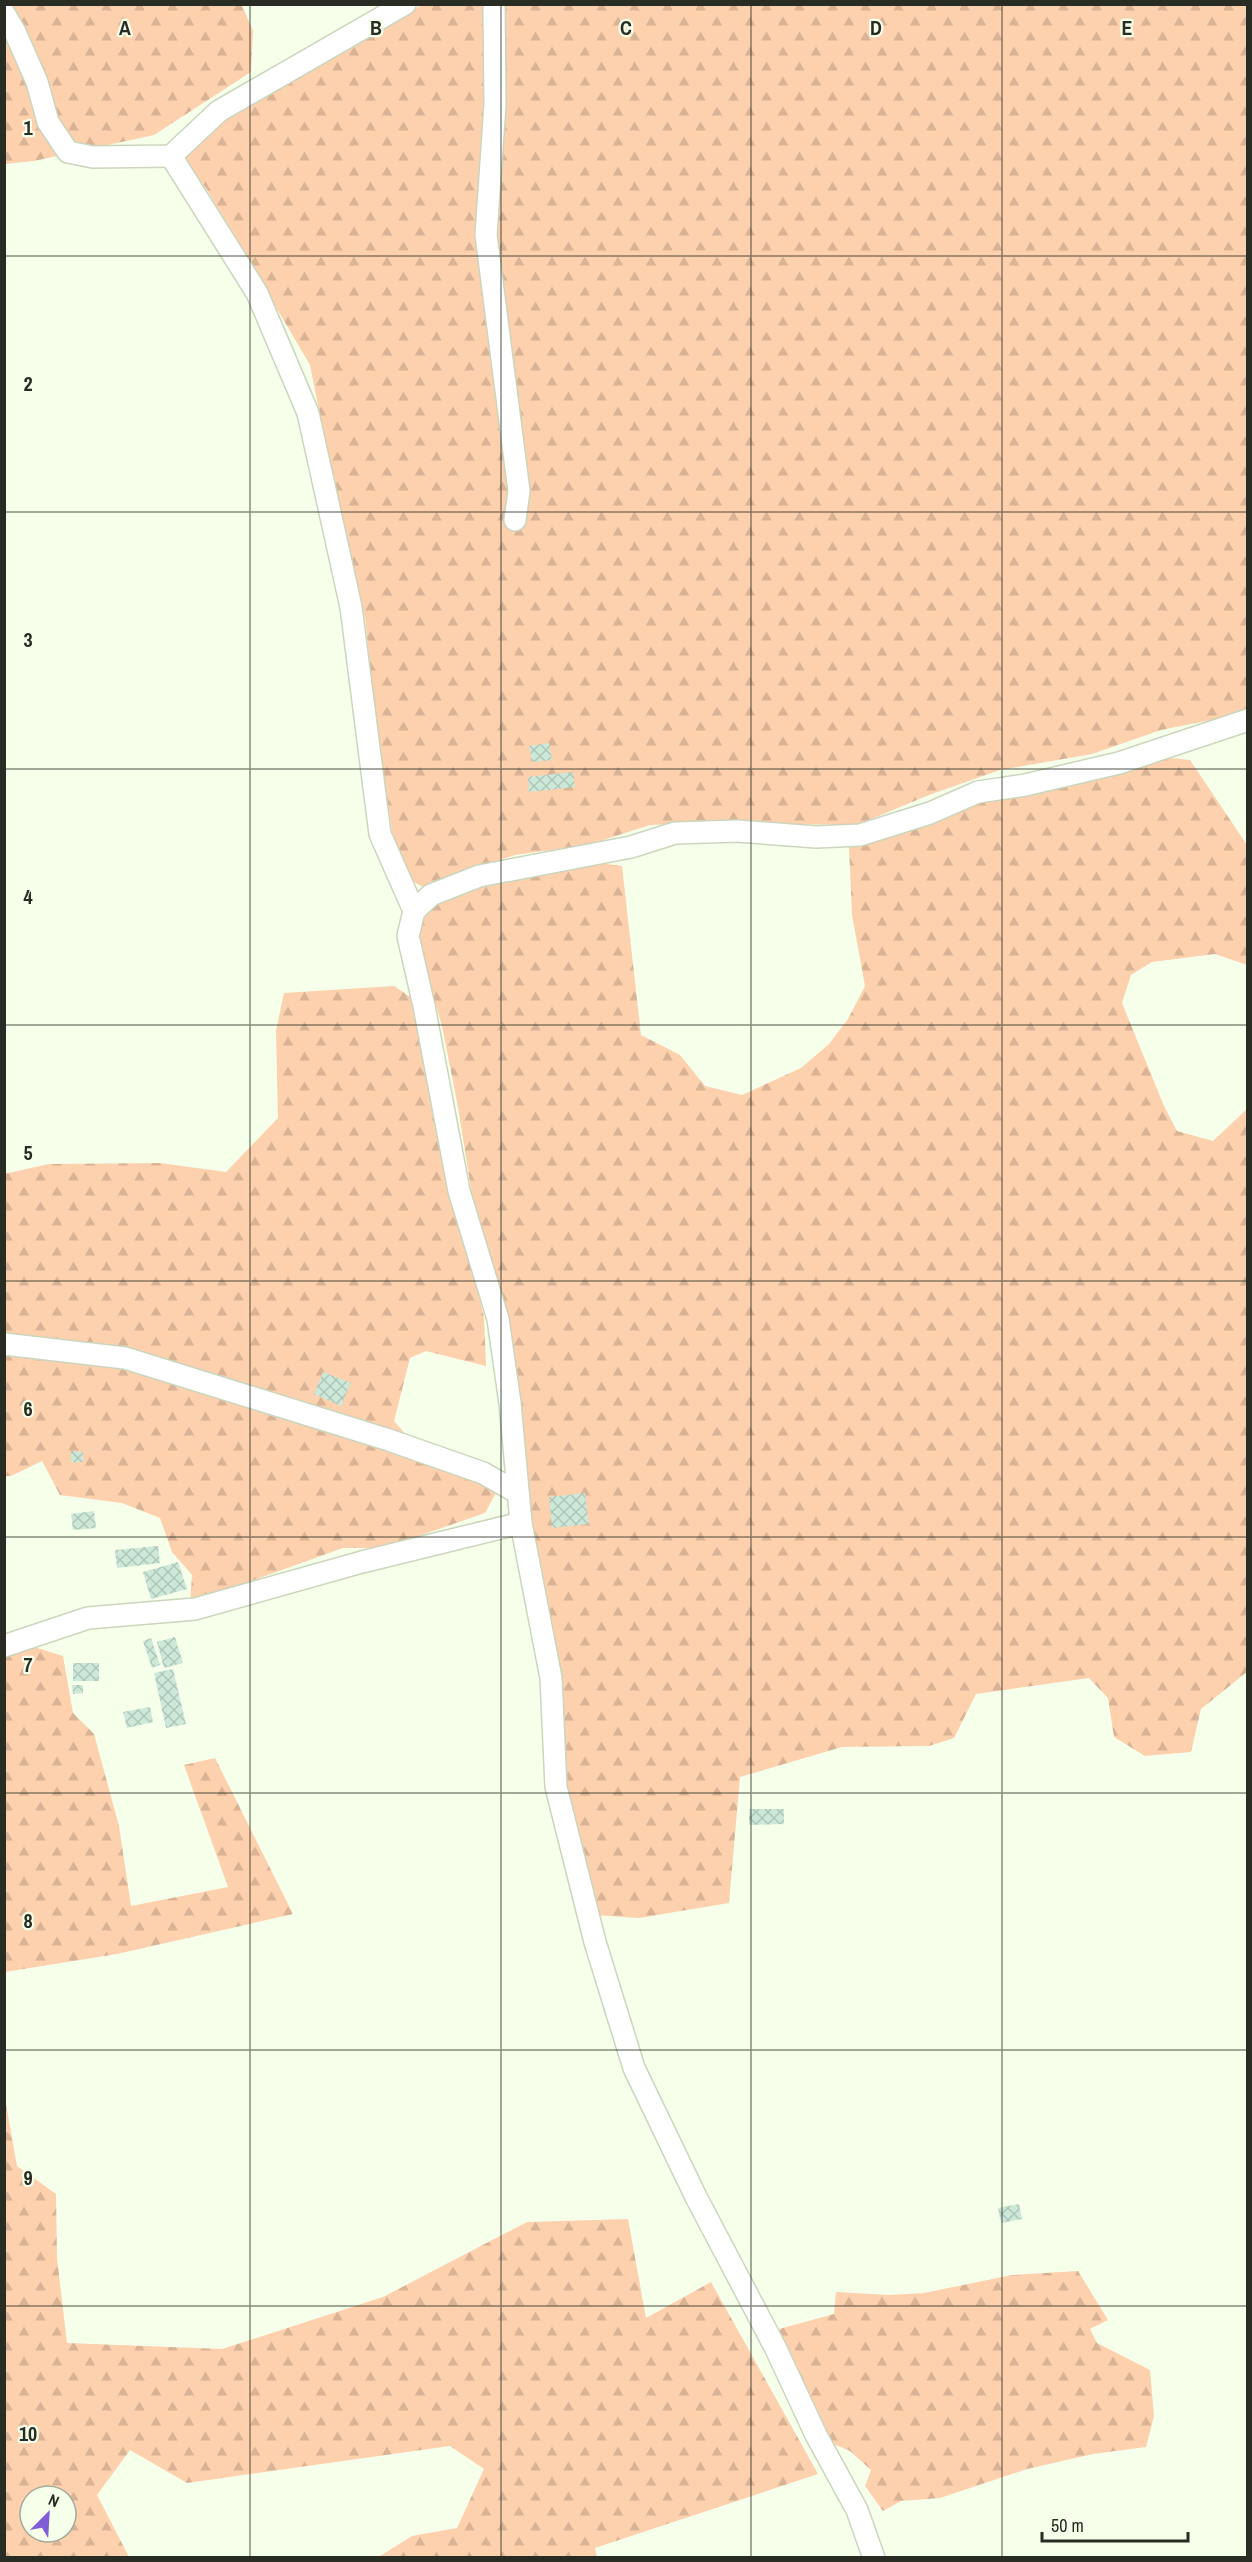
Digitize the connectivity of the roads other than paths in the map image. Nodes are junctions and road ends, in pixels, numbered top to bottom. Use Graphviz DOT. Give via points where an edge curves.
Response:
graph roads {
  1 [pos="405,4"];
  2 [pos="494,4"];
  3 [pos="4,13"];
  4 [pos="171,156"];
  5 [pos="514,520"];
  6 [pos="1248,720"];
  7 [pos="414,911"];
  8 [pos="4,1344"];
  9 [pos="518,1493"];
  10 [pos="521,1523"];
  11 [pos="4,1646"];
  12 [pos="874,2558"];
  1 -- 4 [label="street" via="219,111"];
  2 -- 5 [label="street" via="495,105 486,235 519,491"];
  3 -- 4 [label="street" via="37,82 48,122 68,152 93,158"];
  4 -- 7 [label="street" via="257,292 308,413 351,606 380,834"];
  6 -- 7 [label="street" via="1119,763 978,792 930,813 860,835 675,833 631,847 479,876 431,895"];
  7 -- 9 [label="street" via="408,936 459,1191 498,1319"];
  8 -- 9 [label="street" via="125,1358 388,1440 483,1473"];
  9 -- 10 [label="street"];
  10 -- 11 [label="street" via="195,1609 88,1617"];
  10 -- 12 [label="street" via="551,1678 556,1787 595,1942 634,2068 857,2510"];
}
